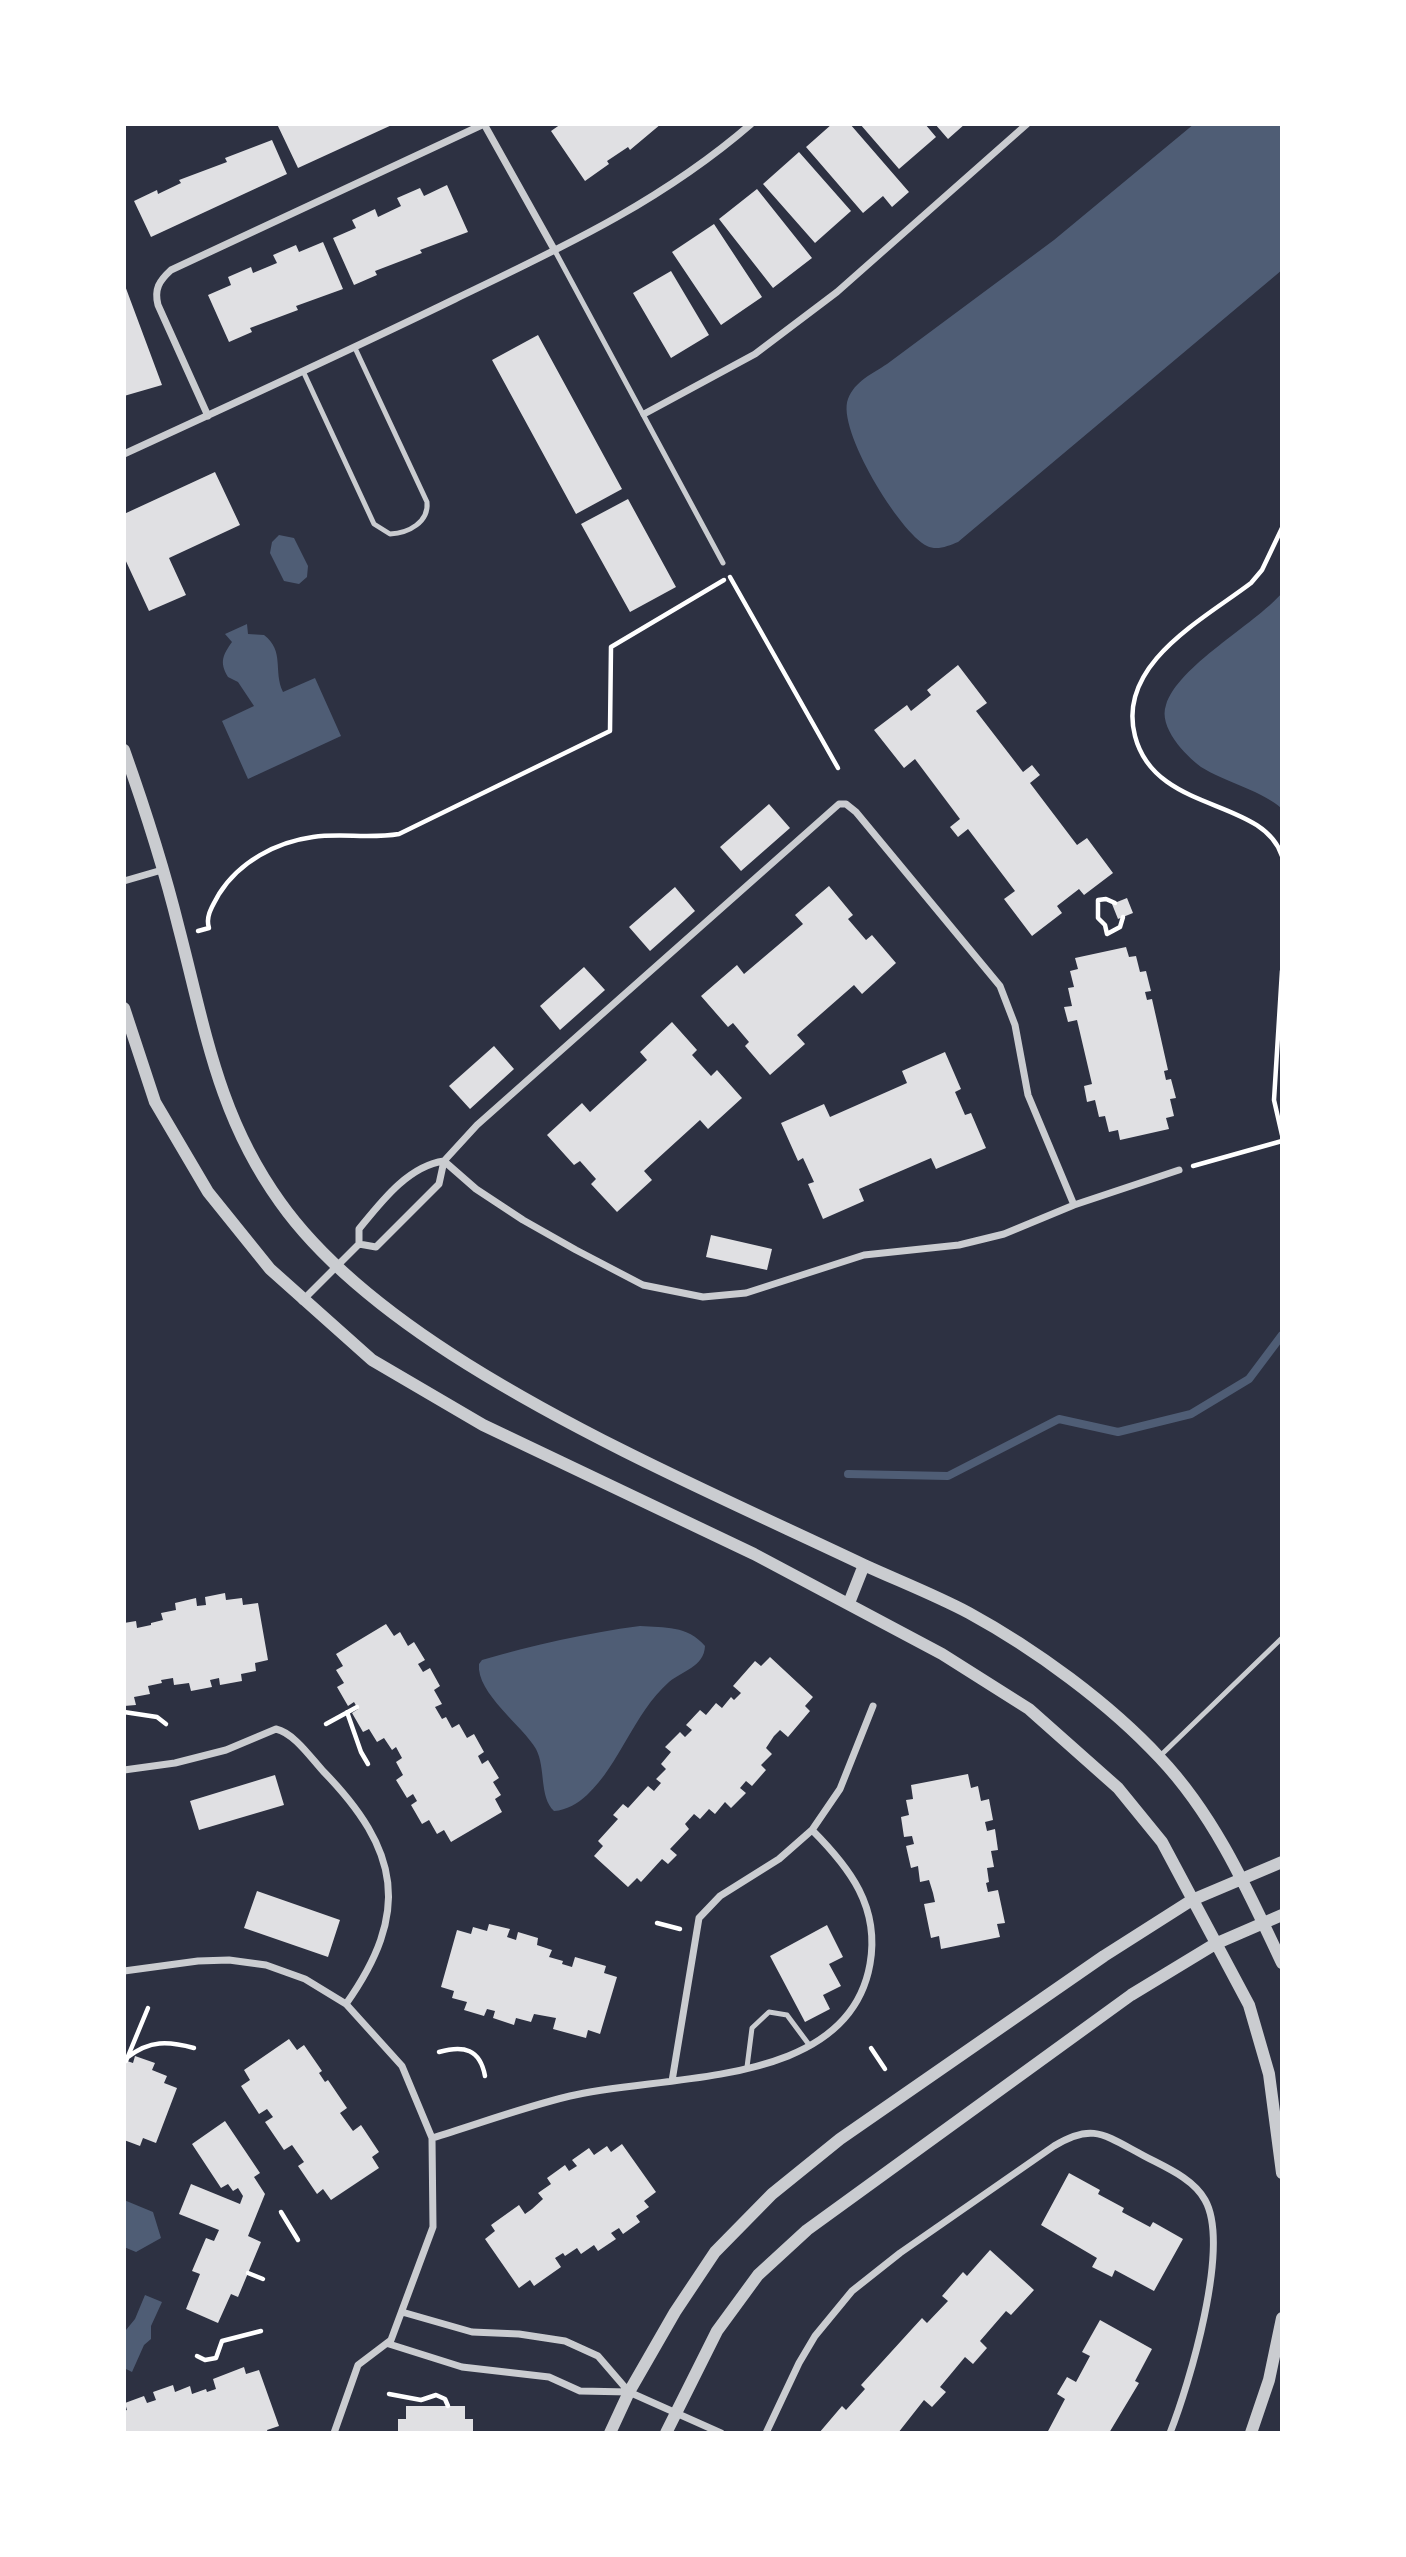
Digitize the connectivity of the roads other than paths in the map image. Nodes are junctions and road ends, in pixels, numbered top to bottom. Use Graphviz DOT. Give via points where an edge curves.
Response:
graph roads {
  1 [pos="484,124"];
  2 [pos="751,124"];
  3 [pos="1027,124"];
  4 [pos="555,251"];
  5 [pos="355,348"];
  6 [pos="303,371"];
  7 [pos="644,414"];
  8 [pos="208,416"];
  9 [pos="124,454"];
  10 [pos="723,563"];
  11 [pos="124,750"];
  12 [pos="162,870"];
  13 [pos="124,881"];
  14 [pos="124,1008"];
  15 [pos="444,1161"];
  16 [pos="1179,1170"];
  17 [pos="1074,1205"];
  18 [pos="359,1244"];
  19 [pos="337,1265"];
  20 [pos="302,1301"];
  21 [pos="864,1565"];
  22 [pos="849,1603"];
  23 [pos="1282,1638"];
  24 [pos="873,1706"];
  25 [pos="1159,1757"];
  26 [pos="124,1770"];
  27 [pos="812,1830"];
  28 [pos="1282,1862"];
  29 [pos="1240,1879"];
  30 [pos="1192,1900"];
  31 [pos="1282,1914"];
  32 [pos="1262,1922"];
  33 [pos="1215,1944"];
  34 [pos="1282,1963"];
  35 [pos="124,1971"];
  36 [pos="346,2004"];
  37 [pos="810,2046"];
  38 [pos="747,2067"];
  39 [pos="672,2081"];
  40 [pos="432,2137"];
  41 [pos="1282,2173"];
  42 [pos="402,2312"];
  43 [pos="1282,2318"];
  44 [pos="389,2344"];
  45 [pos="629,2392"];
  46 [pos="676,2411"];
  47 [pos="334,2433"];
  48 [pos="610,2433"];
  49 [pos="666,2433"];
  50 [pos="721,2433"];
  51 [pos="766,2433"];
  52 [pos="1170,2433"];
  53 [pos="1251,2433"];
  1 -- 4 [label="street"];
  1 -- 8 [label="street" via="171,270 162,279 158,305"];
  2 -- 4 [label="street" via="652,199"];
  3 -- 7 [label="street" via="837,292 755,354"];
  4 -- 5 [label="street"];
  4 -- 7 [label="lane"];
  5 -- 6 [label="street"];
  5 -- 6 [label="lane" via="427,502 426,514 417,525 390,534 374,524"];
  6 -- 8 [label="street"];
  7 -- 10 [label="lane"];
  8 -- 9 [label="street"];
  11 -- 12 [label="street"];
  12 -- 13 [label="street"];
  12 -- 19 [label="street" via="216,1078 243,1146 282,1206"];
  14 -- 20 [label="street" via="155,1102 208,1192"];
  15 -- 17 [label="street" via="476,1189 576,1250 643,1285 703,1297 746,1293 864,1255 1004,1234"];
  15 -- 17 [label="street" via="477,1125 834,807 846,804 1000,986 1014,1026 1028,1095"];
  15 -- 18 [label="street" via="424,1164 389,1195 359,1228"];
  15 -- 18 [label="street" via="439,1184 376,1247"];
  16 -- 17 [label="street"];
  18 -- 19 [label="street"];
  19 -- 20 [label="street"];
  19 -- 21 [label="street" via="429,1340 509,1390"];
  20 -- 22 [label="street" via="372,1360 483,1425"];
  21 -- 22 [label="street"];
  21 -- 25 [label="street" via="969,1613 1060,1669"];
  22 -- 30 [label="street" via="1029,1709 1118,1788 1162,1842"];
  23 -- 25 [label="lane"];
  24 -- 27 [label="street" via="840,1788"];
  25 -- 29 [label="street" via="1207,1815"];
  26 -- 36 [label="street" via="226,1750 276,1729 325,1773 369,1825 386,1865 388,1903 383,1940 370,1970"];
  27 -- 37 [label="street" via="861,1888 872,1950 867,1982 854,2007"];
  27 -- 39 [label="street" via="779,1859 707,1907 695,1932"];
  28 -- 29 [label="street"];
  29 -- 30 [label="street"];
  29 -- 32 [label="street"];
  30 -- 33 [label="street"];
  30 -- 45 [label="street" via="1104,1955 840,2139 772,2194 715,2252"];
  31 -- 32 [label="street"];
  32 -- 33 [label="street"];
  32 -- 34 [label="street"];
  33 -- 41 [label="street" via="1250,2005 1269,2074"];
  33 -- 46 [label="street" via="1131,1995 807,2230 758,2274 718,2331"];
  35 -- 36 [label="street" via="198,1961 266,1965 305,1979"];
  36 -- 40 [label="street" via="402,2066"];
  37 -- 38 [label="street" via="777,2061"];
  37 -- 38 [label="lane" via="787,2015 769,2012 752,2028"];
  38 -- 39 [label="street"];
  39 -- 40 [label="street" via="570,2096"];
  40 -- 42 [label="street" via="433,2227"];
  42 -- 44 [label="street"];
  42 -- 45 [label="street" via="472,2332 565,2340 598,2356"];
  43 -- 53 [label="street" via="1269,2380"];
  44 -- 45 [label="street" via="462,2367 549,2378 580,2391"];
  44 -- 47 [label="street" via="355,2368"];
  45 -- 46 [label="street"];
  45 -- 48 [label="street"];
  46 -- 49 [label="street"];
  46 -- 50 [label="street"];
  51 -- 52 [label="street" via="804,2354 852,2291 1054,2146 1089,2132 1117,2141 1189,2181 1206,2200 1211,2217 1210,2271 1201,2333"];
}
